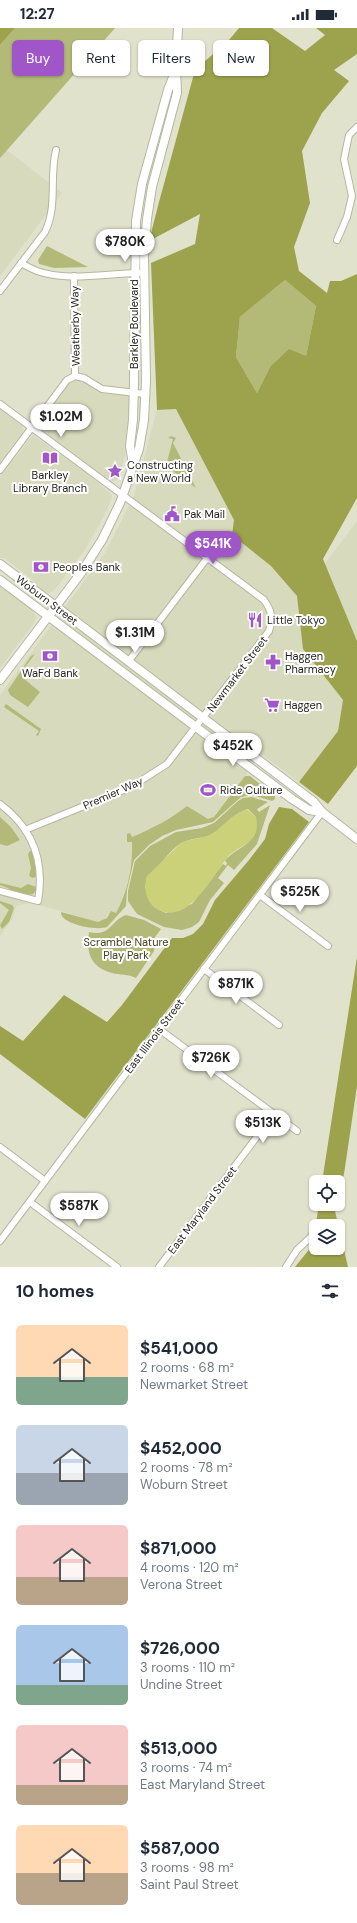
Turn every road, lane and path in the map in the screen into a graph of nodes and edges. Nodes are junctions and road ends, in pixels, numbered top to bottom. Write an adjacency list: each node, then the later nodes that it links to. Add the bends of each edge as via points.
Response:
1 (178, 28): 2 (main road, Barkley Boulevard)
2 (177, 40)
3 (173, 76): 9 (main road, Barkley Boulevard, via 142,184 136,221)
4 (176, 76): 10 (main road, Barkley Boulevard, via 177,94 152,187 147,219)
5 (357, 127): 7 (street, via 349,135 344,159 352,196 347,217)
6 (56, 150): 8 (street, via 50,222)
7 (337, 240)
8 (21, 263): 11 (street, via 38,271); 12 (street)
9 (135, 273): 10 (street); 11 (street); 14 (main road, Barkley Boulevard)
10 (145, 273): 15 (main road, Barkley Boulevard)
11 (74, 276): 13 (street, Weatherby Way)
12 (0, 291)
13 (75, 376): 14 (street, via 84,378 102,389); 17 (street, via 67,380)
14 (134, 393): 15 (street); 18 (main road, Barkley Boulevard, via 130,446)
15 (146, 394): 18 (main road, Barkley Boulevard, via 139,449)
16 (0, 404): 17 (street, Newmarket Street)
17 (31, 428): 19 (street); 20 (street, Newmarket Street)
18 (133, 464): 20 (main road, Barkley Boulevard)
19 (0, 470)
20 (123, 496): 22 (street, Newmarket Street); 25 (main road, Barkley Boulevard, via 99,545)
21 (224, 536): 22 (street)
22 (207, 558): 27 (street); 29 (street, Newmarket Street, via 264,600 272,615 269,631)
23 (0, 564): 25 (main road, Woburn Street)
24 (0, 580): 26 (main road, Woburn Street)
25 (55, 606): 26 (main road, Barkley Boulevard); 27 (main road, Woburn Street)
26 (48, 616): 28 (main road, Barkley Boulevard); 30 (main road, Woburn Street)
27 (128, 662): 29 (main road, Woburn Street)
28 (0, 680)
29 (203, 718): 30 (street, Premier Way); 32 (main road, Woburn Street, via 314,802)
30 (196, 727): 32 (main road, Woburn Street, via 292,799 309,810); 33 (street, Premier Way, via 172,759 144,780)
31 (0, 804): 33 (street)
32 (322, 812): 34 (main road, Woburn Street); 36 (street, East Illinois Street)
33 (25, 830): 35 (street, via 40,866 38,901)
34 (357, 839)
35 (0, 891)
36 (260, 895): 37 (street); 38 (street, East Illinois Street)
37 (328, 946)
38 (204, 970): 39 (street); 40 (street, East Illinois Street)
39 (279, 1025)
40 (159, 1029): 41 (street); 44 (street, East Illinois Street)
41 (274, 1114): 42 (street); 49 (street, East Maryland Street)
42 (296, 1131)
43 (0, 1148): 44 (street)
44 (45, 1181): 45 (street, East Illinois Street)
45 (30, 1202): 47 (street, East Illinois Street); 48 (street)
46 (309, 1239): 50 (street, via 297,1250)
47 (0, 1241)
48 (117, 1267)
49 (159, 1267)
50 (286, 1267)

